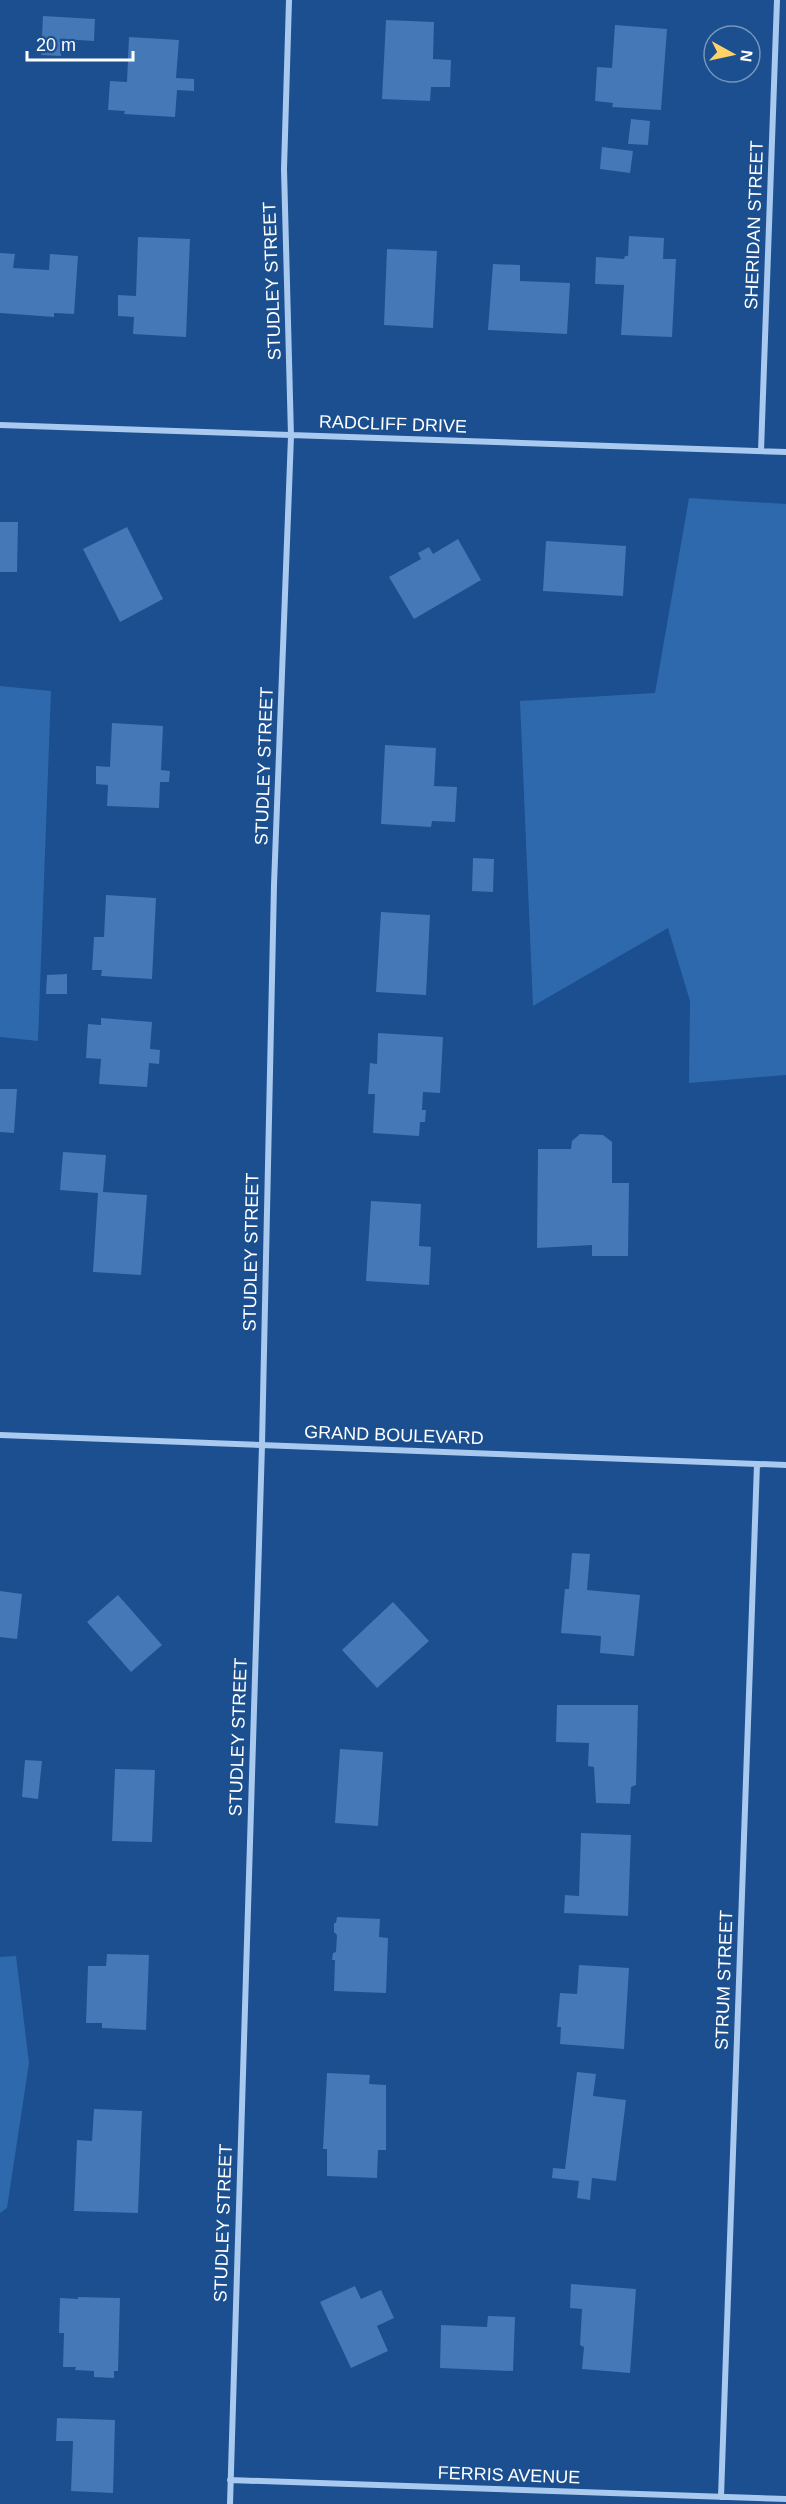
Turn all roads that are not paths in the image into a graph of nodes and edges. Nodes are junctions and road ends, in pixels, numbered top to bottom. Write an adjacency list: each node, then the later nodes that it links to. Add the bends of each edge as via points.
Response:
1 (289, 0): 4 (street, STUDLEY STREET, via 284,169)
2 (777, 0): 5 (street, SHERIDAN STREET)
3 (0, 425): 4 (street, RADCLIFF DRIVE)
4 (291, 435): 5 (street, RADCLIFF DRIVE); 8 (street, STUDLEY STREET, via 274,885)
5 (761, 451): 6 (street, RADCLIFF DRIVE)
6 (786, 452)
7 (0, 1435): 8 (street, GRAND BOULEVARD)
8 (262, 1445): 9 (street, GRAND BOULEVARD); 11 (street, STUDLEY STREET)
9 (757, 1464): 10 (street, GRAND BOULEVARD); 12 (street, STRUM STREET)
10 (786, 1465)
11 (230, 2480): 12 (street, FERRIS AVENUE); 14 (street, STUDLEY STREET)
12 (721, 2497): 13 (street, FERRIS AVENUE)
13 (786, 2499)
14 (230, 2504)

